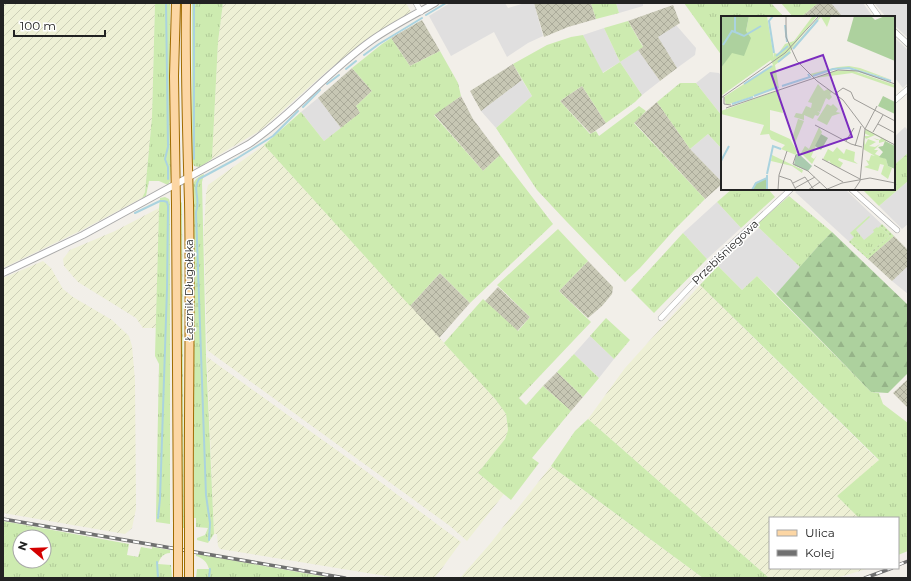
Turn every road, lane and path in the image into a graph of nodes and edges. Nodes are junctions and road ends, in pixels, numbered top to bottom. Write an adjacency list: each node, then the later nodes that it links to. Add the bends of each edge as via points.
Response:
1 (176, 3): 13 (main road, Łącznik Długołęka)
2 (186, 3): 12 (main road, Łącznik Długołęka)
3 (416, 3): 6 (street)
4 (435, 3): 6 (street)
5 (869, 3): 7 (street)
6 (421, 12): 12 (street, via 372,40 262,135)
7 (878, 16)
8 (895, 32): 9 (street)
9 (908, 44)
10 (908, 89): 11 (street)
11 (895, 100)
12 (188, 178): 13 (street); 20 (main road, Łącznik Długołęka, bridge)
13 (176, 185): 17 (street, via 83,235); 19 (main road, Łącznik Długołęka, bridge)
14 (790, 190): 18 (street, Przebiśniegowa, via 712,263)
15 (853, 190): 16 (street)
16 (896, 230)
17 (3, 273)
18 (661, 318)
19 (178, 578)
20 (189, 578)

